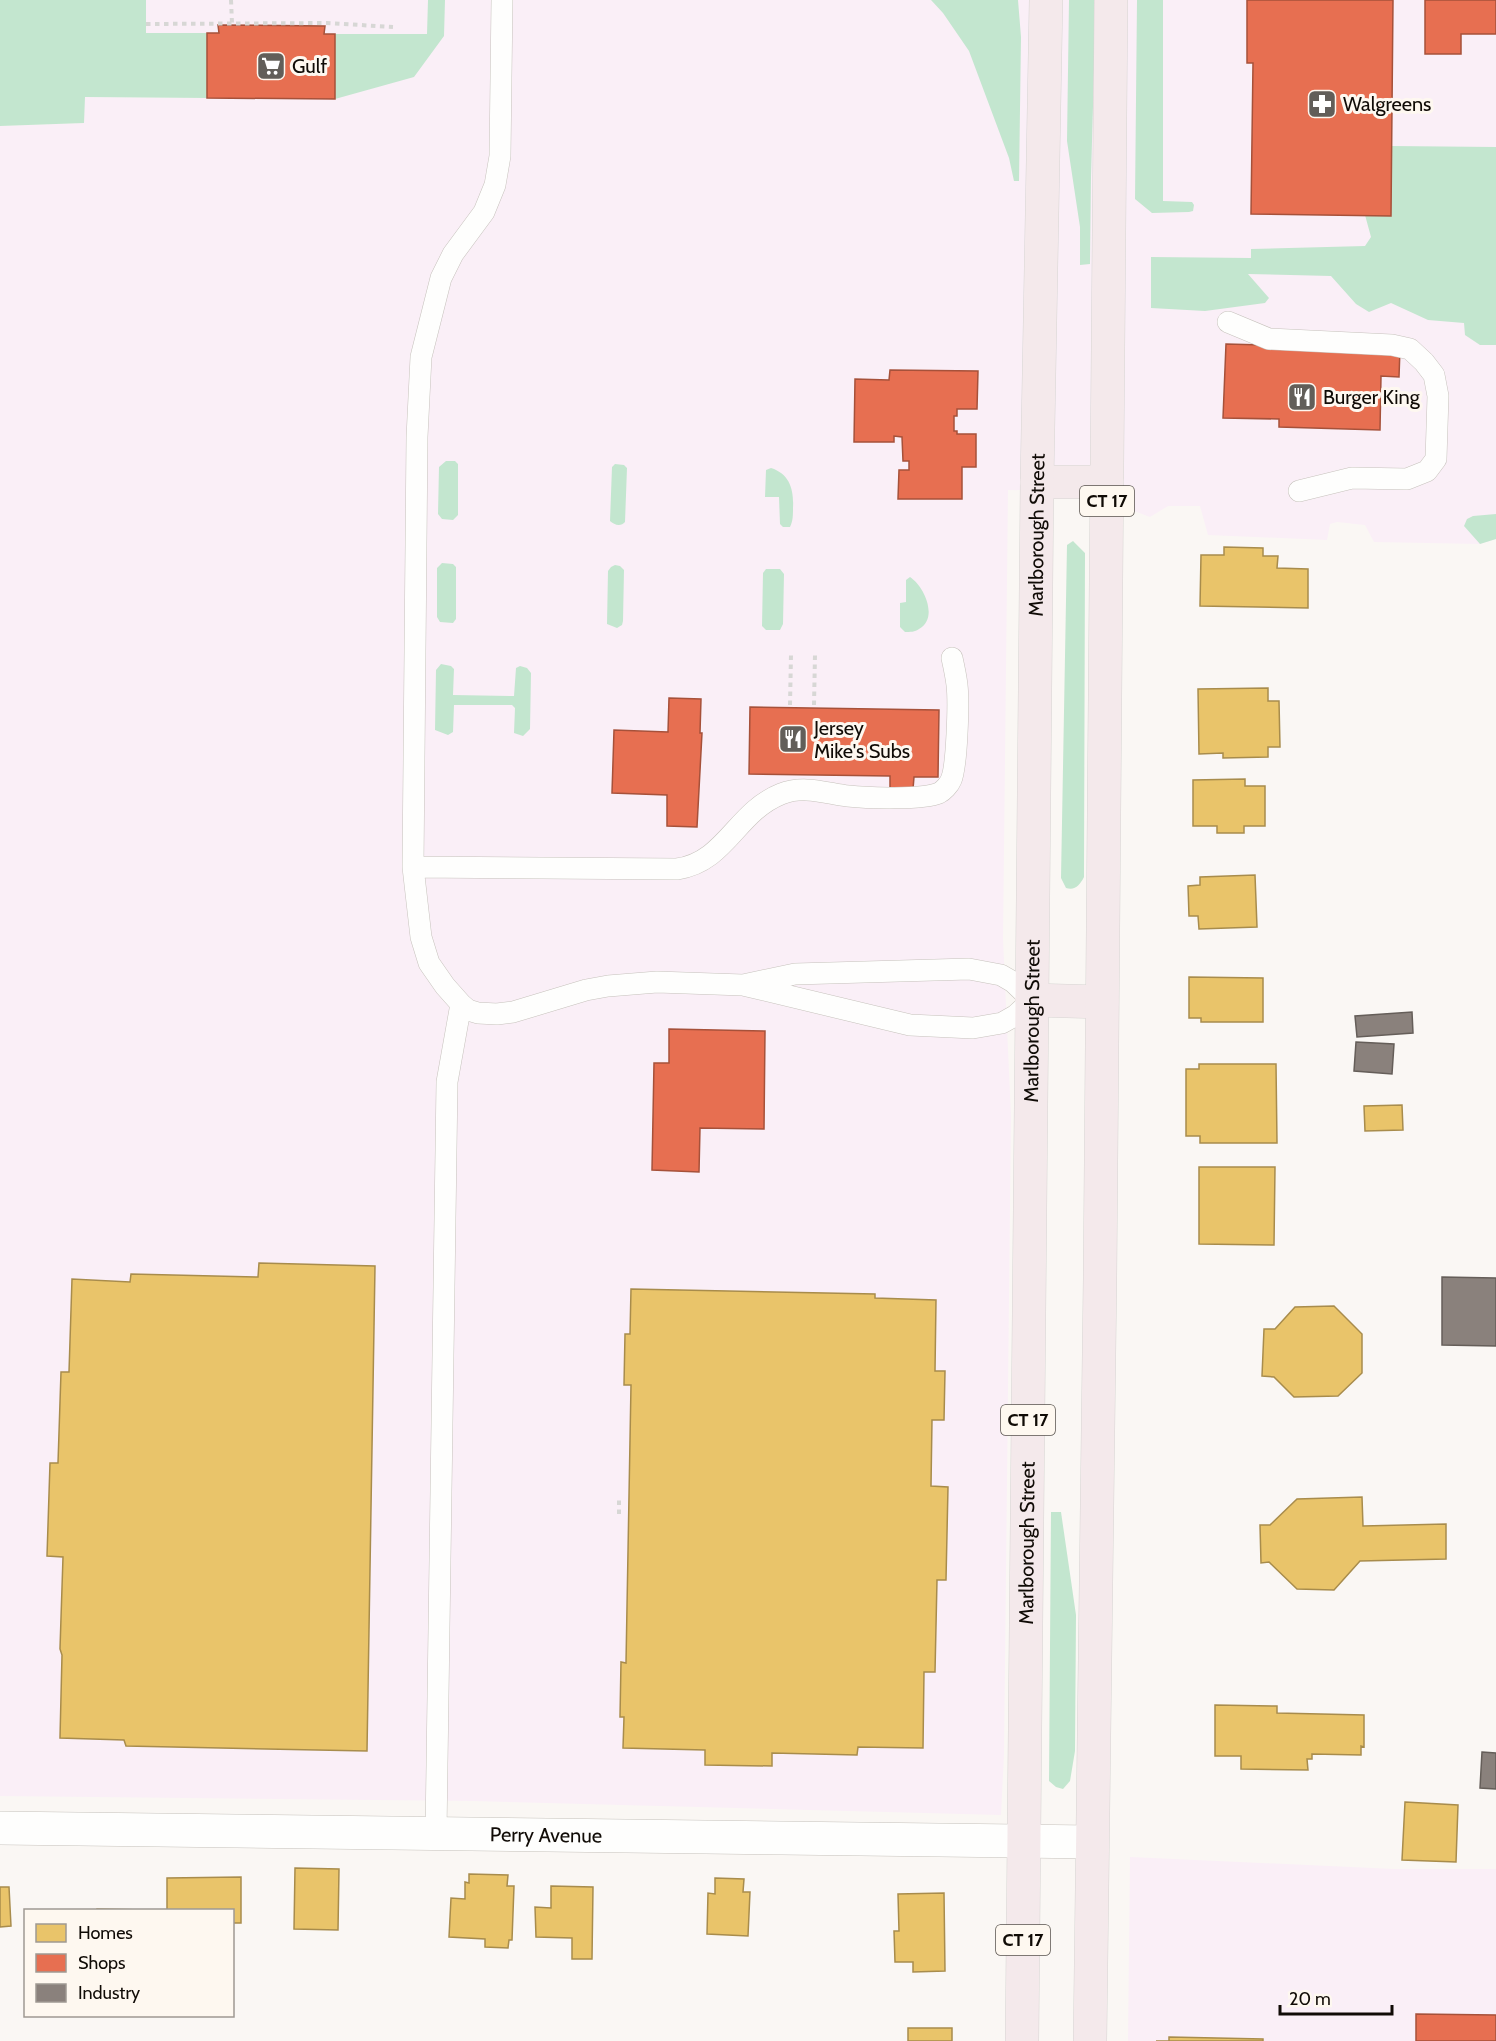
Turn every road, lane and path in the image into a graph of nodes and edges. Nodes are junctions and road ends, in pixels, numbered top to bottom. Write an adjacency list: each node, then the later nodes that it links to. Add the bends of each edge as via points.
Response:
1 (231, 0): 6 (path)
2 (502, 0): 19 (lane, via 500,156 495,185 484,213 453,254 441,278 421,357)
3 (1038, 0): 9 (highway, CT 17)
4 (1046, 0): 9 (highway, Marlborough Street)
5 (1111, 0): 12 (highway, CT 17)
6 (232, 23): 7 (path); 8 (path)
7 (146, 24)
8 (393, 27)
9 (1045, 36): 11 (highway, Marlborough Street / CT 17)
10 (1228, 322): 13 (lane, via 1269,339 1410,349 1434,375 1438,396 1436,459 1426,471 1407,479 1352,478)
11 (1038, 482): 12 (highway); 21 (highway, Marlborough Street / CT 17)
12 (1107, 482): 22 (highway, CT 17)
13 (1299, 491)
14 (791, 655): 17 (path)
15 (815, 655): 18 (path)
16 (952, 658): 19 (lane, via 957,686 955,766 951,781 939,793 925,797 851,797 807,789 782,794 746,817 709,858 683,868)
17 (790, 705)
18 (814, 705)
19 (413, 867): 23 (lane, via 421,937 429,963)
20 (743, 985): 21 (lane, via 795,974 969,969 1001,975); 21 (lane, via 910,1025 943,1028 1002,1023); 23 (lane, via 657,982 608,986 497,1014 478,1013)
21 (1032, 1000): 22 (highway); 28 (highway, Marlborough Street / CT 17)
22 (1102, 1002): 29 (highway, CT 17)
23 (461, 1004): 27 (lane, via 447,1082)
24 (619, 1498): 25 (path)
25 (619, 1514)
26 (0, 1828): 27 (street, Perry Avenue)
27 (436, 1833): 28 (street, Perry Avenue)
28 (1024, 1840): 29 (street, Perry Avenue); 30 (highway, Marlborough Street / CT 17)
29 (1091, 1842): 31 (highway, CT 17)
30 (1022, 2041)
31 (1090, 2041)

